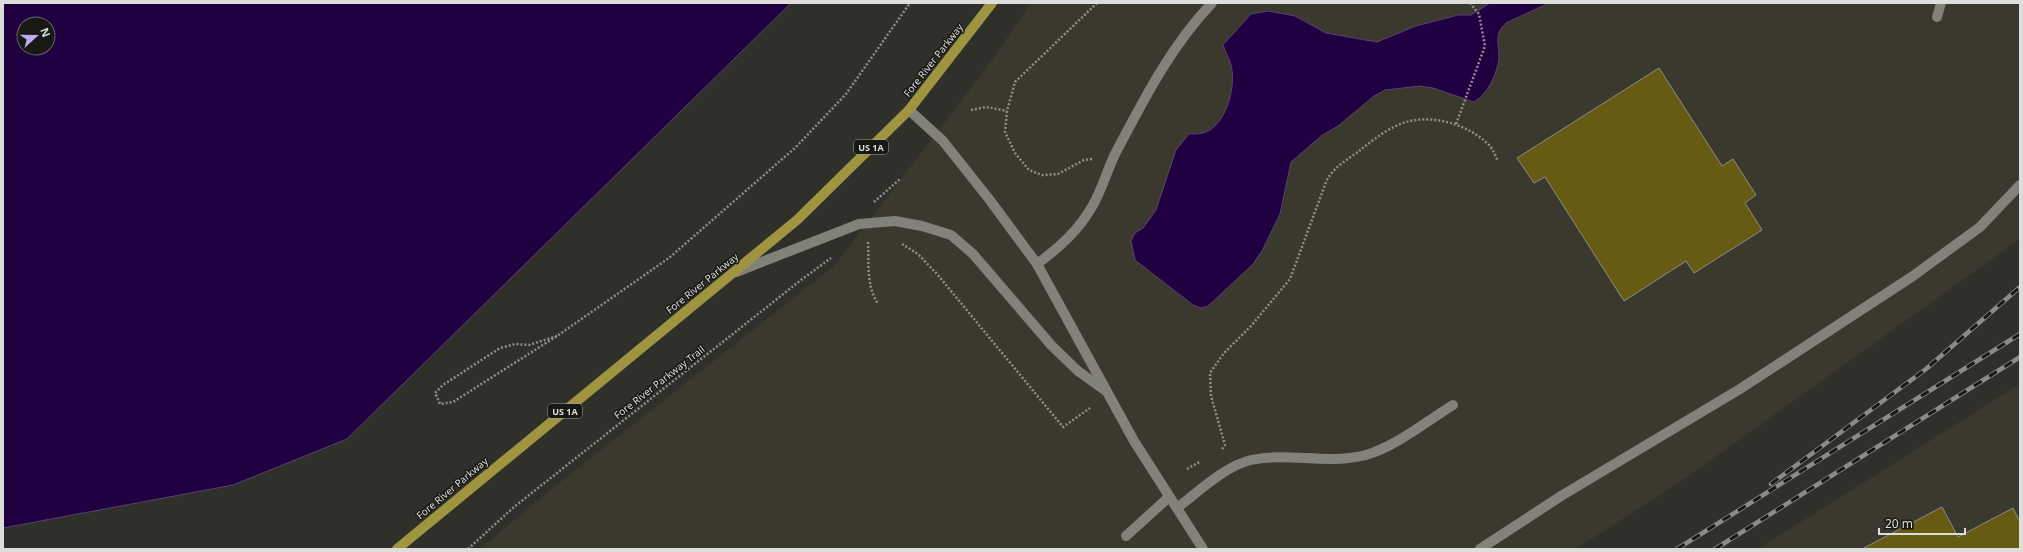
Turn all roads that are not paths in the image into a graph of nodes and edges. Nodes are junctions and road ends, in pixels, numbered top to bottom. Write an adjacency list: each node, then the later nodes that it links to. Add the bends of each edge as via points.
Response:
1 (992, 3): 5 (main road, Fore River Parkway / US 1A)
2 (1212, 3): 7 (lane, via 1194,22 1147,94 1113,159 1094,205 1075,232)
3 (1941, 3): 4 (lane)
4 (1937, 17)
5 (909, 110): 7 (lane, via 943,141); 8 (main road, Fore River Parkway / US 1A, via 797,220)
6 (2018, 189): 16 (lane, via 1980,226 1913,276 1740,389 1561,496)
7 (1037, 264): 9 (lane)
8 (733, 273): 9 (lane, via 859,224 895,221 951,235 974,254 1052,346 1078,371); 14 (main road, Fore River Parkway / US 1A)
9 (1108, 393): 11 (lane)
10 (1452, 405): 12 (lane, via 1386,447 1367,455 1348,459 1266,458 1232,467)
11 (1169, 497): 12 (lane); 13 (lane)
12 (1177, 508): 15 (lane)
13 (1126, 536)
14 (397, 549)
15 (1203, 549)
16 (1480, 549)

